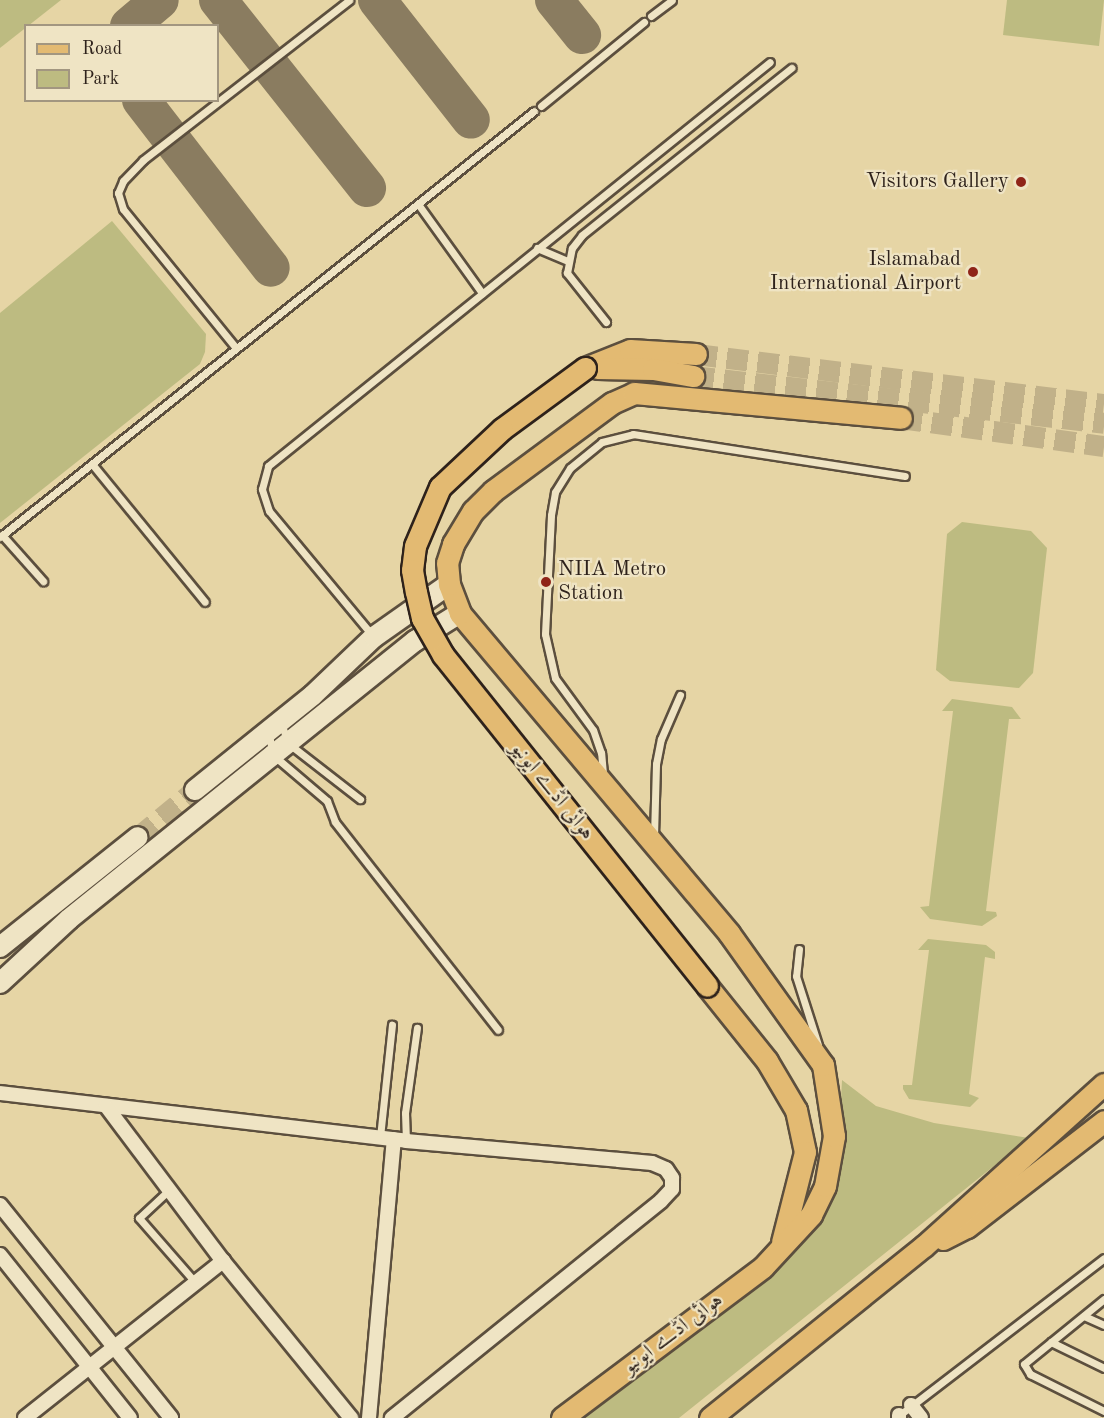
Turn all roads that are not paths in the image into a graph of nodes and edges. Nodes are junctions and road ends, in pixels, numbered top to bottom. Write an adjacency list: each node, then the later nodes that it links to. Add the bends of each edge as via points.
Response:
1 (349, 0): 7 (lane)
2 (672, 0): 3 (lane)
3 (651, 16)
4 (644, 22): 9 (lane)
5 (770, 62): 10 (lane)
6 (791, 68): 11 (lane, via 582,235)
7 (219, 101)
8 (218, 102): 14 (lane, via 143,160 123,181 118,193 123,209)
9 (418, 204): 12 (lane); 14 (lane)
10 (537, 248): 11 (lane); 12 (lane)
11 (567, 261): 13 (lane, via 567,273)
12 (482, 293): 26 (lane, via 297,440 266,472 262,489 268,511)
13 (606, 322)
14 (236, 348): 19 (lane)
15 (696, 354): 16 (main road, ہوائی اڈے ایونیو, via 630,350)
16 (585, 368): 17 (main road, via 636,368); 49 (main road, ہوائی اڈے ایونیو, bridge, via 502,429 440,487 415,546 412,570 416,592 422,618 443,655 767,1061 796,1110 805,1152)
17 (693, 376)
18 (901, 418): 23 (main road, via 662,393 622,396 493,491 473,511 453,544 447,563)
19 (92, 464): 21 (lane); 24 (lane)
20 (905, 476): 30 (lane, via 633,434 617,436 587,452 570,468 555,492 546,582 548,660 568,698 593,730 602,753)
21 (1, 536): 22 (lane)
22 (43, 581)
23 (449, 584): 25 (main road); 26 (street)
24 (204, 603)
25 (460, 614): 29 (street, via 415,641); 30 (main road, ہوائی اڈے ایونیو)
26 (374, 637): 28 (street)
27 (680, 694): 34 (lane, via 661,739 656,764)
28 (274, 727): 29 (lane); 29 (lane); 31 (street, via 202,785)
29 (281, 749): 31 (street); 32 (lane); 40 (lane, via 327,801 335,822)
30 (603, 780): 34 (main road, ہوائی اڈے ایونیو)
31 (222, 798): 37 (street, via 69,919)
32 (360, 799)
33 (138, 837): 35 (street)
34 (653, 839): 41 (main road, ہوائی اڈے ایونیو, via 729,933)
35 (0, 947)
36 (799, 949): 41 (lane, via 796,976 811,1014)
37 (0, 983)
38 (392, 1025): 46 (lane)
39 (417, 1028): 46 (lane, via 405,1113)
40 (498, 1030)
41 (823, 1065): 49 (main road, ہوائی اڈے ایونیو, via 834,1136 825,1186 812,1215)
42 (1104, 1084): 50 (main road)
43 (0, 1094): 44 (street)
44 (106, 1106): 46 (street); 47 (street)
45 (1104, 1121): 50 (main road, via 967,1227)
46 (393, 1139): 69 (street); 70 (street, via 652,1163 666,1169 672,1178 672,1189)
47 (169, 1190): 53 (street); 54 (lane, via 139,1218)
48 (0, 1205): 59 (street)
49 (781, 1246): 71 (main road, ہوائی اڈے ایونیو, via 763,1268)
50 (924, 1246): 72 (main road)
51 (0, 1255): 60 (street)
52 (1104, 1258): 62 (lane)
53 (223, 1261): 54 (street); 68 (street)
54 (195, 1282): 59 (street)
55 (1104, 1299): 56 (lane)
56 (1084, 1316): 57 (lane); 58 (lane)
57 (1104, 1325)
58 (1051, 1342): 61 (lane); 63 (lane, via 1024,1364 1024,1369)
59 (114, 1346): 60 (street); 67 (street)
60 (89, 1366): 65 (street); 66 (street)
61 (1104, 1368)
62 (911, 1405): 64 (lane); 73 (street)
63 (1104, 1410)
64 (897, 1417)
65 (25, 1418)
66 (130, 1418)
67 (171, 1418)
68 (351, 1418)
69 (369, 1418)
70 (392, 1418)
71 (562, 1418)
72 (710, 1418)
73 (921, 1418)

